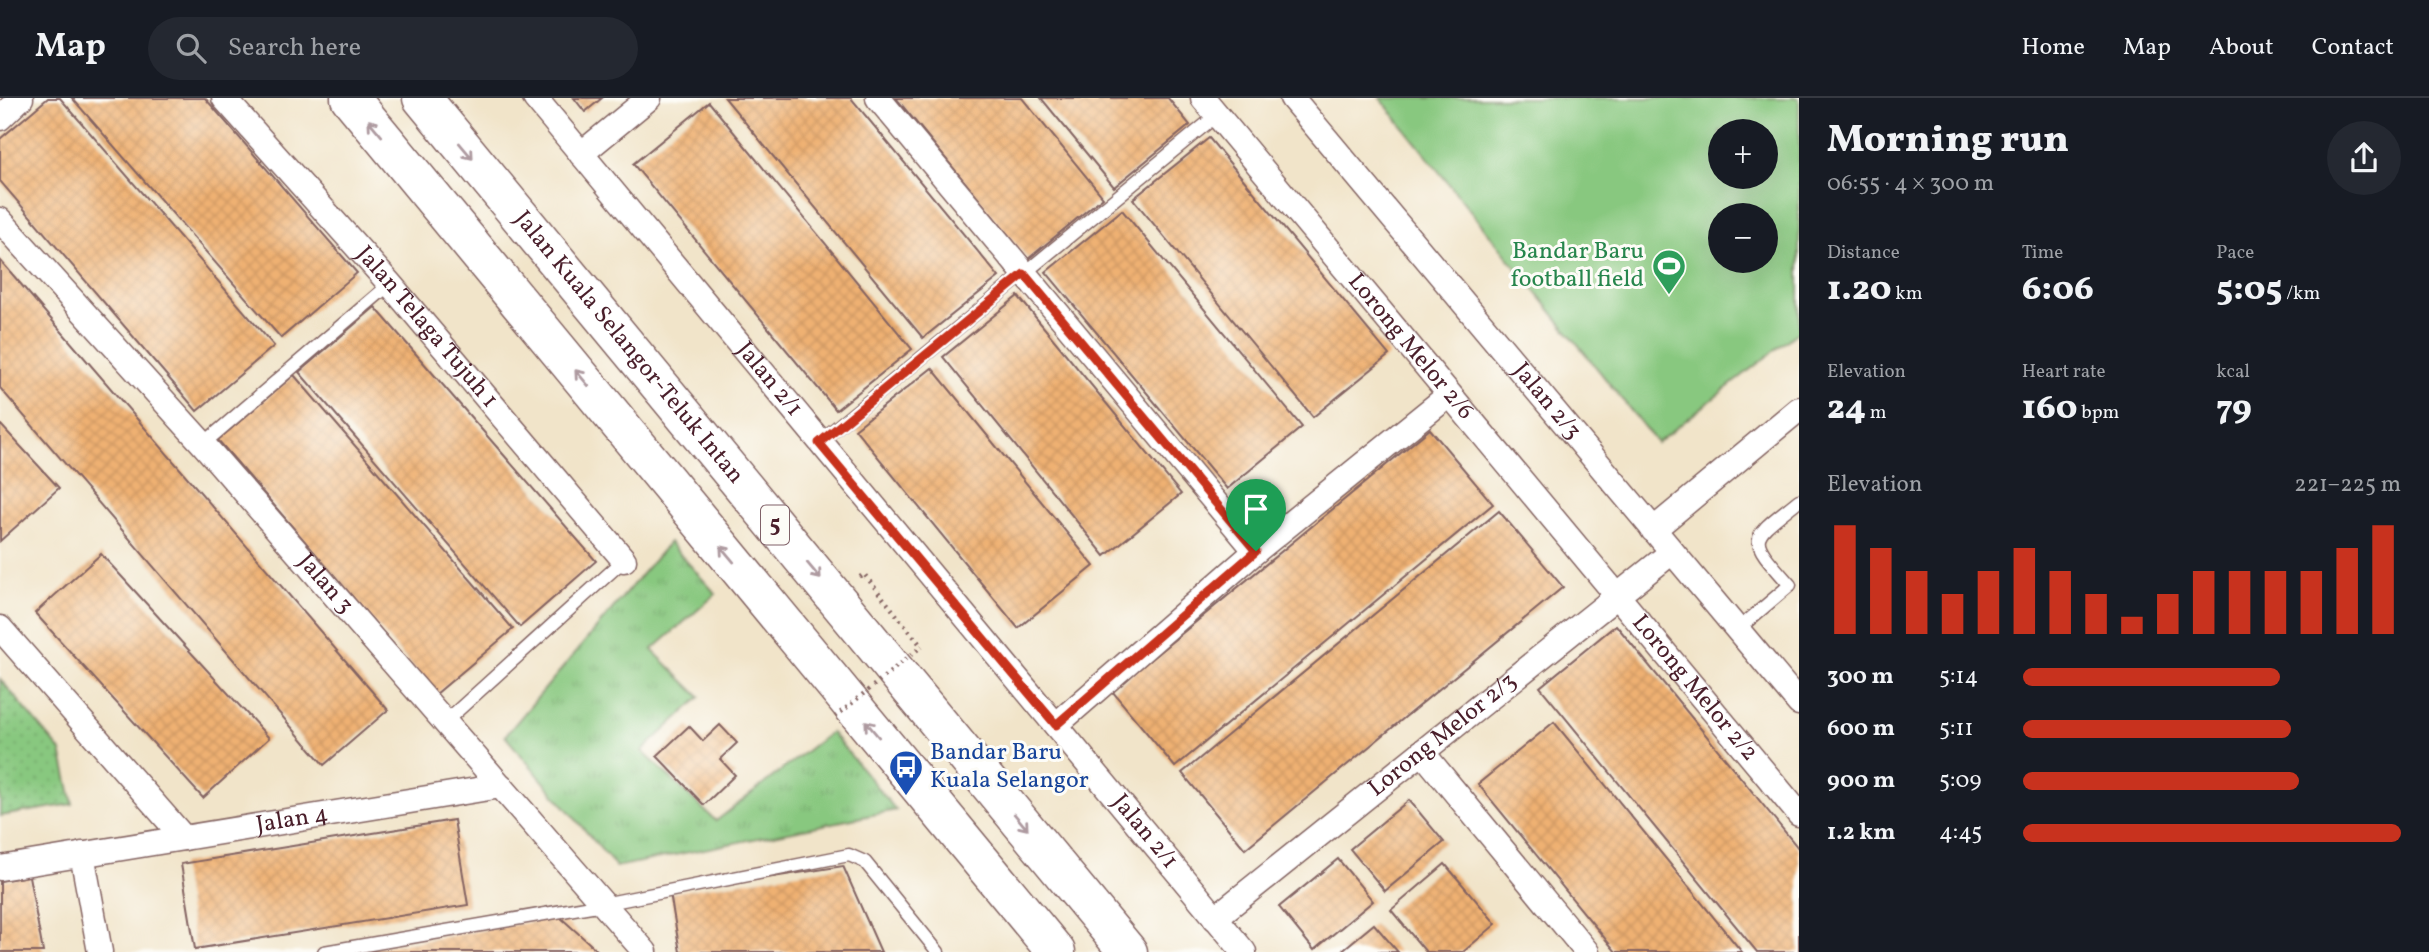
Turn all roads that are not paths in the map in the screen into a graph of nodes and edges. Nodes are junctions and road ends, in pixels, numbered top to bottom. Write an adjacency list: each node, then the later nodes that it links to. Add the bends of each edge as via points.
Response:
1 (22, 98): 10 (street)
2 (224, 98): 14 (street, Jalan Telaga Tujuh 1)
3 (350, 98): 40 (highway, 5, one-way to 3)
4 (422, 98): 45 (highway, Jalan Kuala Selangor-Teluk Intan / 5, one-way to 45)
5 (535, 98): 11 (street, Jalan 2/1)
6 (649, 98): 11 (street)
7 (878, 98): 13 (street)
8 (1292, 98): 20 (street, Jalan 2/3)
9 (1210, 106): 13 (lane); 15 (street, Lorong Melor 2/6)
10 (0, 118)
11 (581, 154): 17 (street, Jalan 2/1)
12 (0, 220): 18 (street, Jalan 3)
13 (1024, 274): 17 (lane); 21 (street)
14 (390, 284): 18 (lane); 23 (street, Jalan Telaga Tujuh 1)
15 (1449, 395): 21 (street); 26 (street, Lorong Melor 2/6)
16 (1799, 409): 20 (street)
17 (819, 443): 31 (street, Jalan 2/1)
18 (202, 444): 30 (street, Jalan 3)
19 (1799, 500): 24 (lane, via 1758,536 1761,552)
20 (1653, 530): 22 (street, Jalan 2/3)
21 (1256, 551): 31 (street)
22 (1672, 552): 26 (street, Lorong Melor 2/3); 28 (street, Jalan 2/3)
23 (624, 560): 30 (lane)
24 (1790, 584): 25 (lane); 28 (lane)
25 (1799, 595)
26 (1616, 597): 32 (street, Lorong Melor 2/3); 34 (street, Lorong Melor 2/2)
27 (0, 628): 35 (street)
28 (1737, 630): 29 (street, Jalan 2/3)
29 (1799, 704)
30 (445, 722): 33 (street, Jalan 3)
31 (1056, 725): 39 (street, Jalan 2/1)
32 (1422, 752): 39 (street, Lorong Melor 2/3); 47 (street)
33 (501, 786): 35 (street, Jalan 4); 38 (street, Jalan 3)
34 (1799, 814)
35 (184, 838): 36 (street, Jalan 4)
36 (82, 854): 37 (street, Jalan 4); 41 (street)
37 (0, 868)
38 (603, 904): 42 (lane); 43 (street, Jalan 3); 44 (lane, via 849,855 865,862)
39 (1215, 918): 46 (street, Jalan 2/1)
40 (1051, 951)
41 (100, 952)
42 (324, 952)
43 (645, 952)
44 (938, 952)
45 (1128, 952)
46 (1244, 952)
47 (1587, 952)

